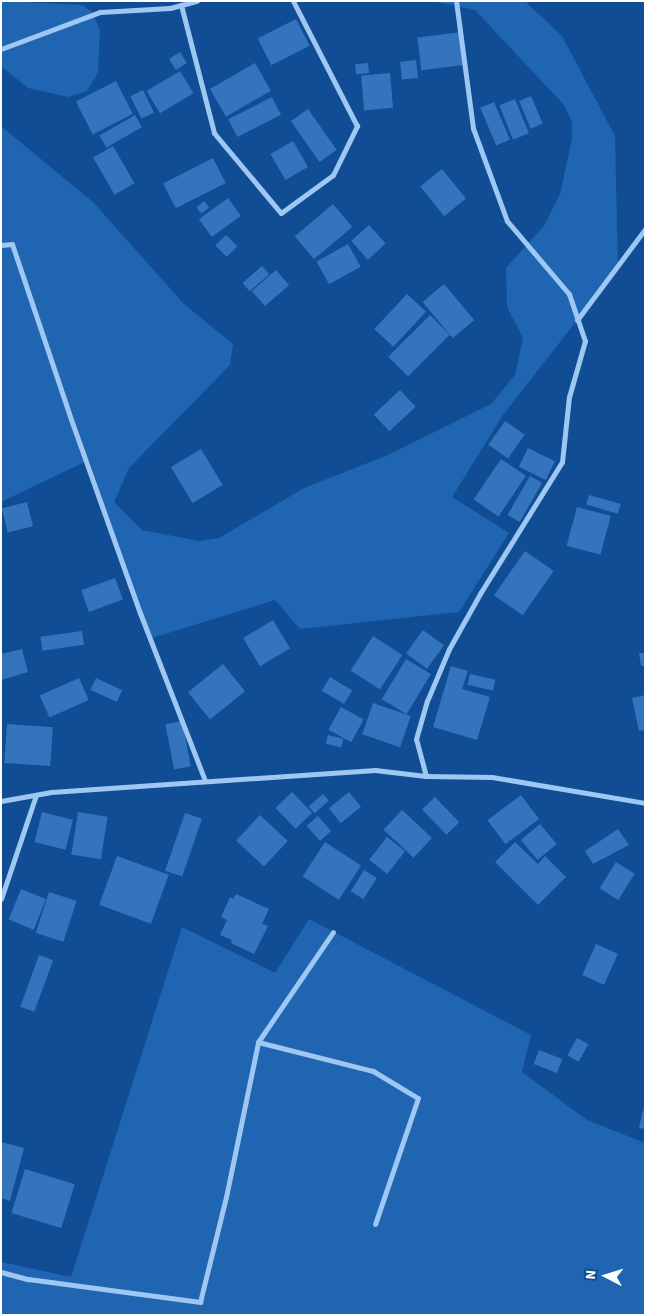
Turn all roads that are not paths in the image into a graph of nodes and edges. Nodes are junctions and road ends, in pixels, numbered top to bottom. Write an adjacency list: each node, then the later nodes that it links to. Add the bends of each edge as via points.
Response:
1 (197, 1): 4 (street)
2 (293, 1): 4 (street, via 357,126 333,175 280,212 214,133)
3 (456, 1): 8 (street, via 473,128 507,221 569,294)
4 (181, 5): 5 (street, via 100,12)
5 (1, 49)
6 (645, 228): 8 (street)
7 (1, 246): 10 (street, via 12,244 130,585)
8 (577, 320): 9 (street, via 585,341 569,397 562,462 449,649 427,701 416,739)
9 (426, 776): 10 (street, via 375,770); 13 (street, via 492,776)
10 (205, 781): 11 (street)
11 (36, 794): 12 (street); 14 (street)
12 (1, 801)
13 (645, 803)
14 (1, 899)
15 (333, 932): 16 (street)
16 (258, 1042): 17 (street, via 373,1071 418,1098); 18 (street, via 226,1197 200,1302 28,1279)
17 (375, 1224)
18 (1, 1272)

